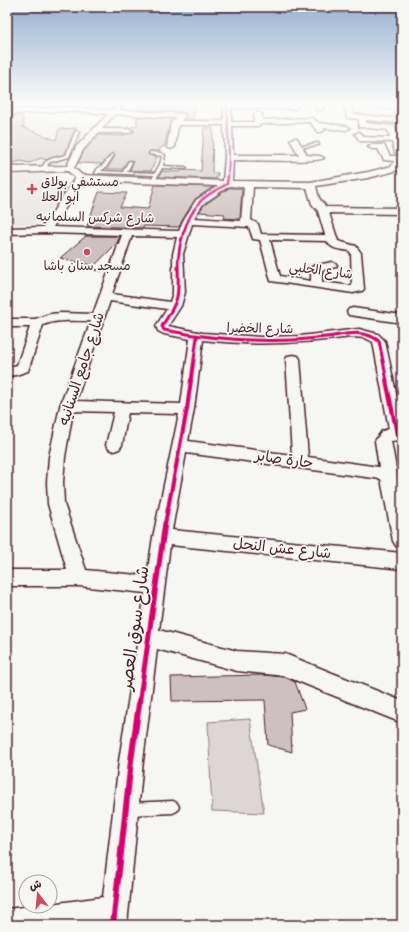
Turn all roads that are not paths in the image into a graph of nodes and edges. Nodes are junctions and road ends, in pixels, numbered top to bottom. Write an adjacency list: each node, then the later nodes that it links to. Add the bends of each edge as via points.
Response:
1 (73, 147): 8 (lane)
2 (80, 147): 8 (street)
3 (228, 147): 9 (street)
4 (298, 147): 11 (street)
5 (373, 151): 10 (street, via 377,156)
6 (150, 153): 14 (lane, via 164,155)
7 (112, 155): 20 (lane)
8 (71, 157): 15 (street); 17 (lane, via 49,161 46,163)
9 (229, 157): 11 (street); 23 (street)
10 (400, 157): 25 (street, via 396,168 392,170 316,182)
11 (304, 158): 12 (street)
12 (320, 158)
13 (130, 162): 19 (lane)
14 (161, 167): 16 (lane); 22 (lane)
15 (70, 168): 17 (street); 21 (street)
16 (185, 168)
17 (47, 169): 18 (street)
18 (7, 170)
19 (124, 173): 20 (lane); 22 (lane)
20 (96, 175): 21 (street); 22 (street)
21 (80, 178): 30 (street)
22 (155, 178): 23 (street)
23 (227, 184): 24 (street); 28 (street, via 199,202)
24 (249, 185): 25 (street); 29 (street, شارع الحلبي, via 246,221)
25 (311, 185): 26 (street, via 316,204)
26 (323, 210): 27 (street); 35 (street)
27 (402, 211)
28 (188, 221): 29 (street); 33 (street)
29 (251, 224): 34 (street, شارع الحلبي, via 257,237)
30 (46, 230): 31 (street, شارع شركس السلمانيه); 32 (street, شارع شركس السلمانيه)
31 (10, 231): 36 (street)
32 (128, 233): 33 (street, شارع شركس السلمانيه); 40 (street, شارع جامع السنانيه)
33 (183, 234): 41 (street, via 178,254 179,292)
34 (264, 238): 35 (street, شارع الحلبي, via 296,233); 38 (street, شارع الحلبي, via 275,278)
35 (331, 238): 39 (street, via 335,245 352,248 356,253)
36 (7, 245)
37 (332, 265): 38 (street, via 317,268)
38 (316, 285): 39 (street, شارع الحلبي)
39 (354, 289): 42 (street)
40 (106, 296): 41 (street); 43 (street, شارع جامع السنانيه)
41 (175, 306): 48 (street, شارع الخضرا, via 162,326 164,330)
42 (353, 312): 44 (street); 47 (street)
43 (98, 318): 45 (street, via 55,318); 51 (street, شارع جامع السنانيه)
44 (402, 319)
45 (37, 323): 46 (street); 50 (street, via 23,368 16,372)
46 (7, 324)
47 (356, 333): 48 (street, شارع الخضرا, via 326,338 275,341); 54 (street, via 372,335 379,341)
48 (197, 337): 53 (street, شارع سوق العصر)
49 (293, 359): 57 (street)
50 (7, 372)
51 (67, 406): 52 (street); 63 (street, شارع جامع السنانيه, via 57,457 56,504)
52 (122, 407): 53 (street); 55 (street)
53 (187, 409): 56 (street, شارع سوق العصر)
54 (399, 434): 58 (street, via 387,436 383,442)
55 (114, 445)
56 (179, 446): 57 (street, حارة صابر); 59 (street, شارع سوق العصر)
57 (300, 462): 58 (street, حارة صابر)
58 (388, 474): 60 (street)
59 (162, 537): 61 (street, شارع عش النحل); 64 (street, شارع سوق العصر)
60 (402, 541)
61 (402, 560)
62 (7, 578): 63 (street)
63 (79, 578): 64 (street)
64 (156, 585): 65 (street, شارع سوق العصر)
65 (148, 637): 66 (street, via 237,661 285,665); 68 (street, شارع سوق العصر)
66 (402, 712)
67 (173, 807): 68 (lane)
68 (126, 809): 69 (street, شارع سوق العصر)
69 (114, 917): 70 (street)
70 (7, 923)

